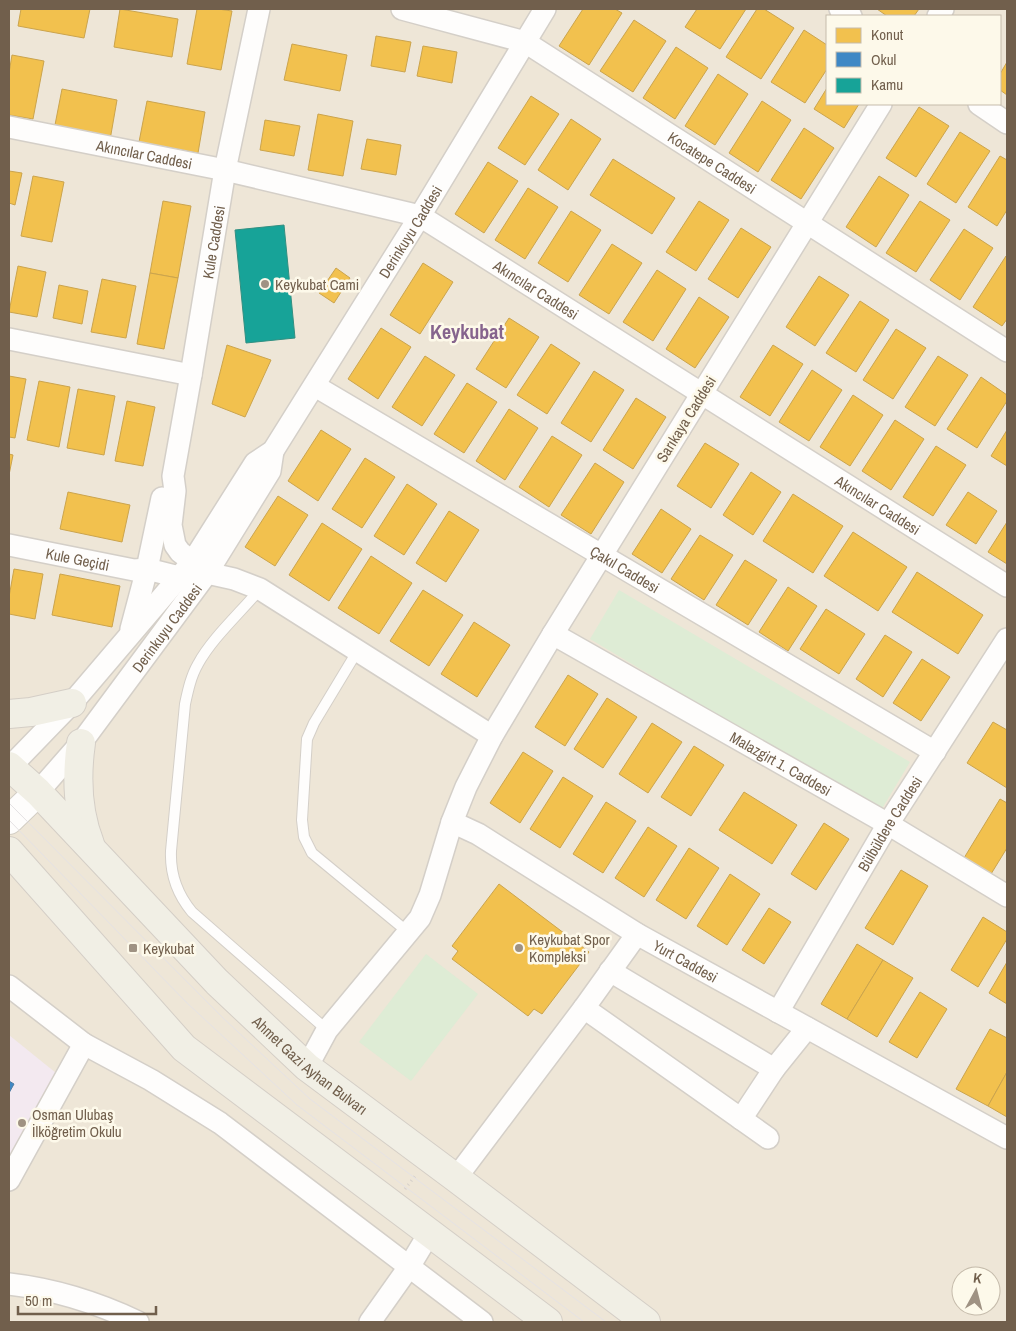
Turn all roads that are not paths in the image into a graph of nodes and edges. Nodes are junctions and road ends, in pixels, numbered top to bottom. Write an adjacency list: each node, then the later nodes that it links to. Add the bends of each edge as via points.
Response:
1 (259, 9): 9 (street, Kule Caddesi)
2 (402, 9): 4 (street, Kocatepe Caddesi)
3 (545, 9): 4 (street, Derinkuyu Caddesi)
4 (525, 42): 10 (street, Derinkuyu Caddesi); 11 (street, Kocatepe Caddesi)
5 (880, 105): 11 (street, Sarıkaya Caddesi)
6 (980, 105): 7 (street)
7 (1007, 124)
8 (9, 127): 9 (street, Akıncılar Caddesi)
9 (225, 170): 10 (street, Akıncılar Caddesi); 14 (street, Kule Caddesi)
10 (420, 216): 15 (street, Derinkuyu Caddesi); 16 (street, Akıncılar Caddesi)
11 (807, 223): 13 (street, Kocatepe Caddesi); 16 (street, Sarıkaya Caddesi)
12 (9, 340): 14 (street)
13 (1007, 351)
14 (192, 375): 17 (street, Kule Caddesi)
15 (315, 386): 19 (street, Çakıl Caddesi); 21 (street, Derinkuyu Caddesi, via 273,451 270,471)
16 (702, 393): 19 (street, Sarıkaya Caddesi); 22 (street, Akıncılar Caddesi)
17 (173, 476): 20 (street, Kule Caddesi, via 164,489); 21 (street, Kule Caddesi, via 172,536)
18 (9, 545): 20 (street, Kule Geçidi, via 134,570)
19 (602, 555): 24 (street, Sarıkaya Caddesi); 33 (street, Çakıl Caddesi)
20 (147, 569): 21 (street, Kule Geçidi); 25 (street, Kule Caddesi)
21 (193, 570): 23 (street, Kule Geçidi, via 234,579); 25 (street, Derinkuyu Caddesi); 32 (street, Derinkuyu Caddesi)
22 (1007, 586)
23 (260, 590): 27 (street, Kule Geçidi); 49 (lane, via 206,652 192,677 185,704 172,870 178,891 192,912)
24 (553, 634): 31 (street, Sarıkaya Caddesi); 38 (street, Malazgirt 1. Caddesi)
25 (130, 635): 29 (street, Derinkuyu Caddesi)
26 (1007, 639): 28 (street, Bülbüldere Caddesi)
27 (358, 650): 31 (street, Kule Geçidi); 42 (lane, via 307,739 302,828 312,853)
28 (1001, 663): 33 (street, Bülbüldere Caddesi)
29 (72, 703): 30 (main road); 34 (street, Derinkuyu Caddesi)
30 (9, 714)
31 (492, 736): 37 (street)
32 (81, 744): 35 (street, Derinkuyu Caddesi); 39 (main road, via 79,803)
33 (934, 752): 38 (street, Bülbüldere Caddesi)
34 (9, 767): 35 (main road, Ahmet Gazi Ayhan Bulvarı)
35 (38, 792): 36 (street); 39 (main road, Ahmet Gazi Ayhan Bulvarı)
36 (9, 820)
37 (452, 822): 42 (street, via 426,907); 43 (street, Yurt Caddesi, via 478,834)
38 (888, 824): 41 (street, Malazgirt 1. Caddesi); 47 (street, Bülbüldere Caddesi)
39 (92, 850): 51 (main road, Ahmet Gazi Ayhan Bulvarı, via 217,982)
40 (9, 851): 58 (main road, via 184,1048)
41 (1007, 896)
42 (409, 933): 49 (street)
43 (637, 934): 44 (street); 47 (street, Yurt Caddesi)
44 (610, 972): 46 (street); 52 (street)
45 (9, 986): 50 (street)
46 (584, 1008): 53 (street); 56 (street)
47 (778, 1012): 48 (street, Yurt Caddesi)
48 (807, 1028): 52 (street); 55 (street, Yurt Caddesi)
49 (327, 1030): 51 (street)
50 (84, 1044): 57 (street); 59 (street, via 159,1084 220,1123)
51 (307, 1067): 56 (main road, Ahmet Gazi Ayhan Bulvarı)
52 (774, 1069): 53 (street)
53 (741, 1119): 54 (street)
54 (768, 1138)
55 (1007, 1138)
56 (456, 1178): 65 (main road, Ahmet Gazi Ayhan Bulvarı)
57 (9, 1180)
58 (430, 1232): 59 (street); 64 (main road)
59 (409, 1267): 62 (street); 63 (street)
60 (9, 1284): 61 (street, via 80,1300)
61 (138, 1322)
62 (370, 1322)
63 (482, 1322)
64 (548, 1322)
65 (646, 1322)

